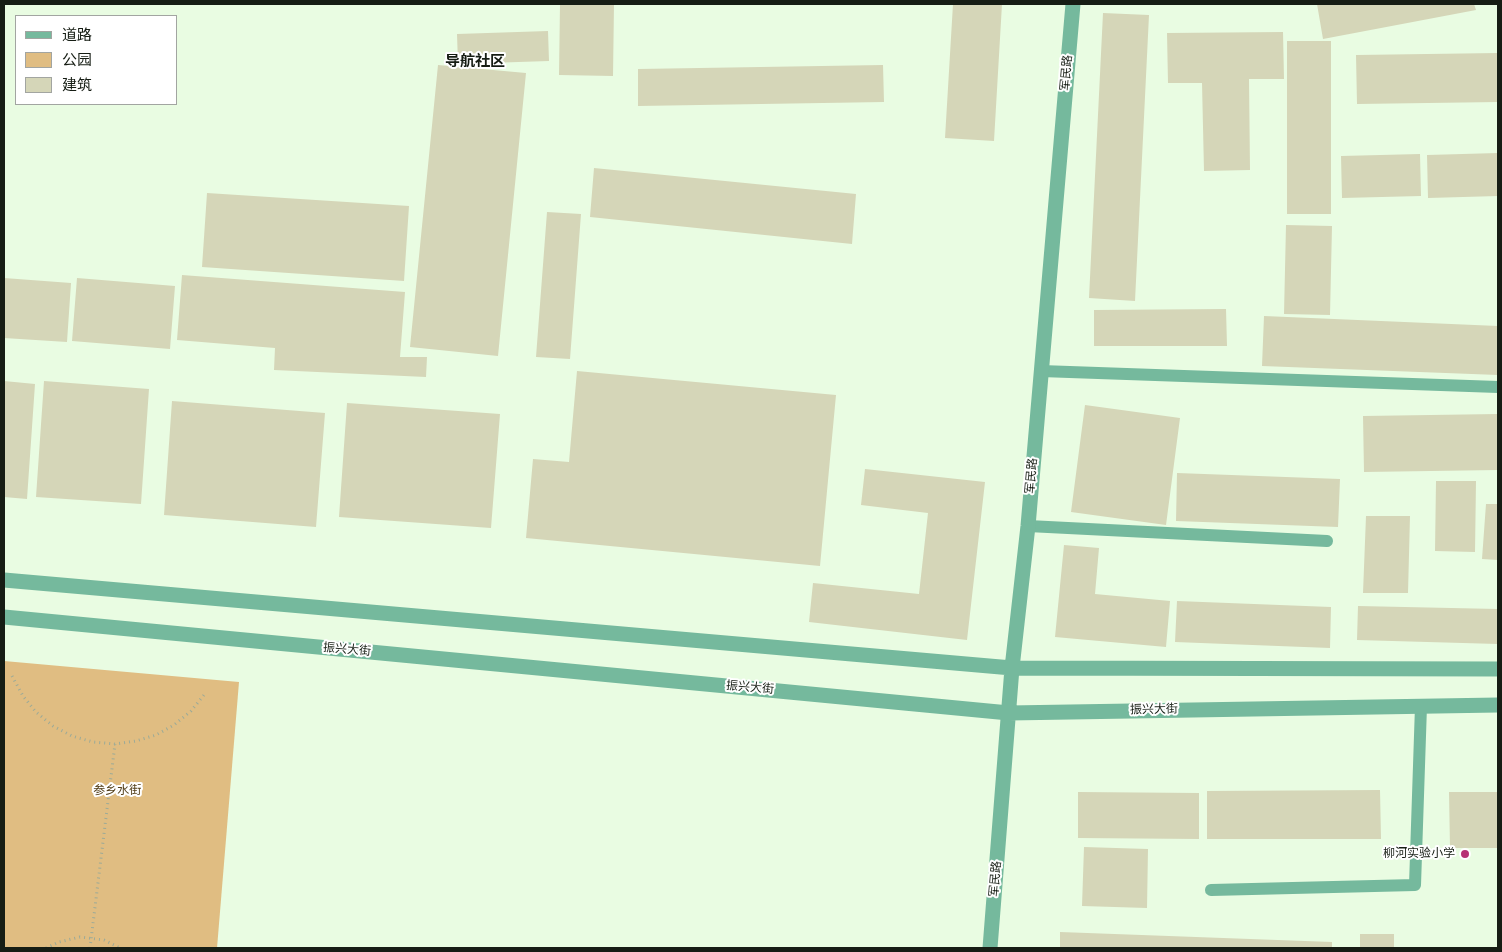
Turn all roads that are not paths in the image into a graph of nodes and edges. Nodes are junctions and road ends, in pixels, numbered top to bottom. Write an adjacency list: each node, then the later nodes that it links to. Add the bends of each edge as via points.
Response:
1 (1073, 4): 2 (street, 军民路)
2 (1041, 371): 3 (lane); 4 (street, 军民路)
3 (1498, 387)
4 (1028, 526): 5 (lane); 8 (street, 军民路)
5 (1327, 541)
6 (4, 580): 8 (street)
7 (4, 617): 12 (street, 振兴大街)
8 (1012, 668): 9 (street); 12 (street, 军民路)
9 (1498, 669)
10 (1498, 704): 11 (street, 振兴大街)
11 (1421, 706): 12 (street, 振兴大街); 13 (lane, via 1415,885)
12 (1009, 713): 14 (street, 军民路)
13 (1211, 890)
14 (990, 948)

